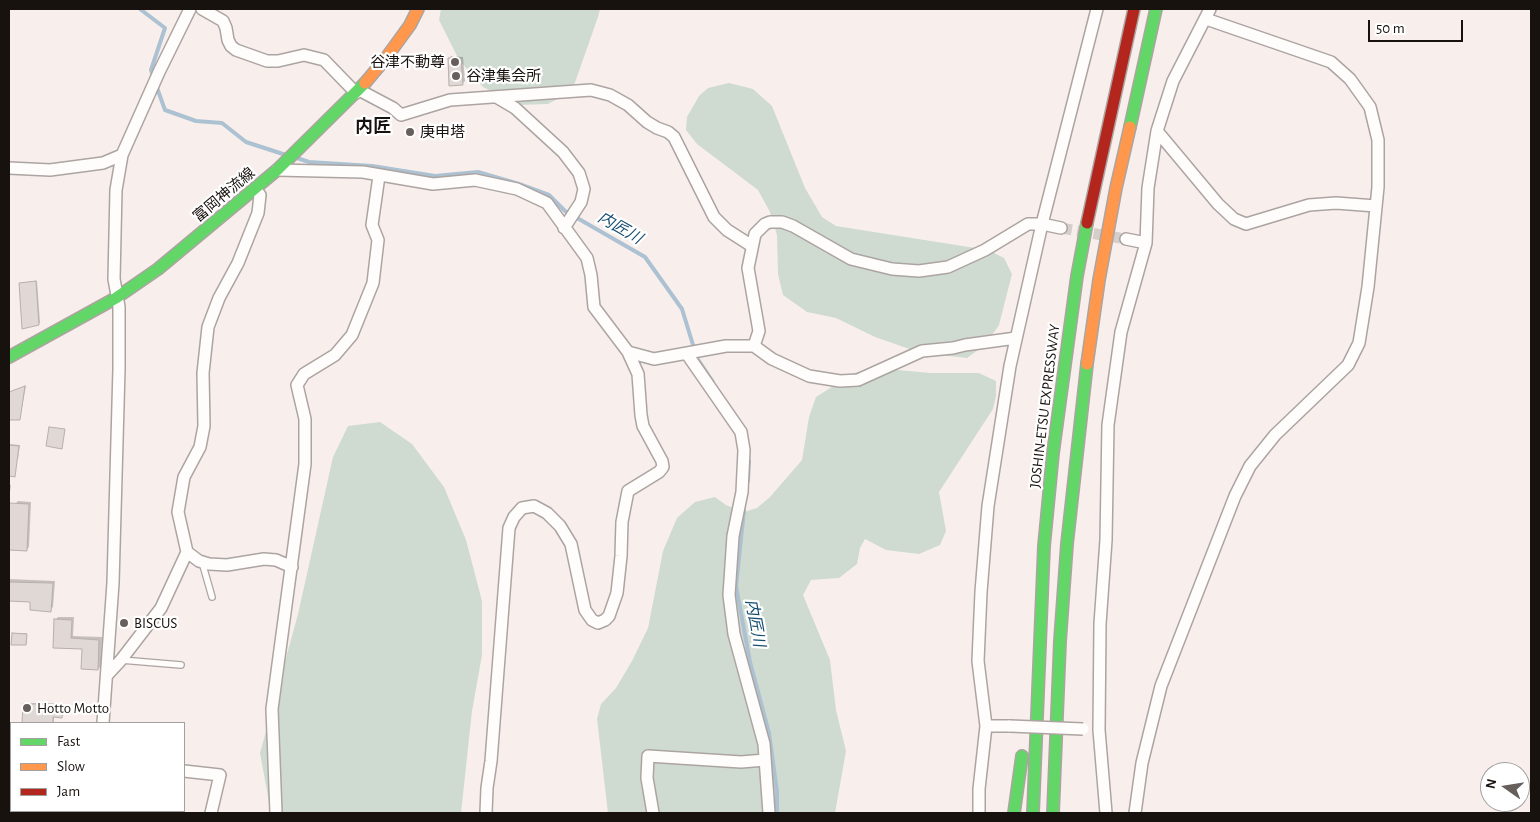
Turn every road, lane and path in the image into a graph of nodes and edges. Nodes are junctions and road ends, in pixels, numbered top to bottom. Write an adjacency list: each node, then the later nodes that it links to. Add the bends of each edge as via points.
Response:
1 (190, 9): 11 (street)
2 (202, 9): 8 (street, via 222,21 228,40 236,50 267,62 304,54 324,60)
3 (418, 9): 8 (main road, 富岡神流線, via 386,58)
4 (1097, 9): 17 (street)
5 (1134, 9): 29 (main road, JOSHIN-ETSU EXPRESSWAY, via 1078,276)
6 (1156, 9): 52 (main road, via 1116,188 1086,368 1066,554)
7 (1208, 14): 10 (street, via 1173,81); 16 (street, via 1331,62 1350,79 1370,107 1378,140)
8 (357, 91): 9 (street, via 401,115 450,100); 13 (main road, 富岡神流線)
9 (498, 98): 18 (street, via 515,108 564,152 578,173 584,189 581,202); 22 (street, via 591,90 610,95 646,122 674,137 714,217)
10 (1157, 131): 16 (street, via 1218,204 1234,219 1246,224 1309,205 1336,202); 21 (street, via 1148,188)
11 (122, 155): 12 (street, via 103,164 50,170); 23 (street, via 116,190)
12 (9, 168)
13 (277, 170): 14 (street, via 363,172); 15 (main road, 富岡神流線)
14 (379, 176): 18 (street, via 433,184 474,180 517,189 547,203); 32 (street, via 372,225 378,240 374,283 352,335 335,355 304,374 297,385 305,419 305,464)
15 (256, 188): 23 (main road, 富岡神流線, via 173,257); 30 (street, via 260,196 258,213 208,327 203,373 204,426 200,447 184,477 178,512)
16 (1376, 206): 54 (street, via 1359,343 1348,365 1276,435 1250,466 1235,496 1161,686 1142,763)
17 (1042, 224): 19 (street); 22 (street, via 1028,224 985,250 948,267 919,271 892,269 851,259 782,222 765,224 755,234); 24 (street)
18 (564, 228): 26 (street, via 587,258 594,307)
19 (1061, 228)
20 (1126, 239): 21 (street)
21 (1146, 243): 39 (street, via 1122,332 1108,425 1106,540 1100,624)
22 (752, 246): 25 (street, via 748,268 759,331)
23 (116, 298): 28 (main road, 富岡神流線); 36 (street, via 119,369)
24 (1016, 338): 25 (street, via 922,351 858,380 840,381 808,376 772,359); 38 (street, via 988,506 981,592 978,661)
25 (754, 346): 27 (street, via 726,346)
26 (628, 352): 27 (street, via 654,359); 46 (street, via 638,374 643,426 663,467 628,491 622,522 618,593 609,616 598,623 585,610 571,544 560,526 534,506 522,508 514,517 509,528)
27 (687, 354): 40 (street, via 741,432 744,450 742,492 733,536 729,594 734,634 764,744)
28 (9, 358)
29 (1053, 453): 50 (main road, via 1042,523); 51 (main road, JOSHIN-ETSU EXPRESSWAY, via 1039,630)
30 (187, 552): 31 (street); 34 (street, via 161,608)
31 (202, 562): 32 (street, via 227,565 264,559); 33 (lane)
32 (292, 567): 45 (street, via 272,708)
33 (212, 597)
34 (121, 660): 35 (lane); 36 (street)
35 (181, 664)
36 (108, 674): 37 (street)
37 (104, 722)
38 (986, 726): 39 (street, bridge); 49 (street)
39 (1100, 730): 53 (street)
40 (765, 760): 47 (street, via 741,762 648,756 647,778); 48 (street)
41 (185, 771): 44 (street, via 220,775)
42 (9, 772): 43 (main road)
43 (10, 792)
44 (211, 813)
45 (276, 813)
46 (486, 813)
47 (654, 813)
48 (769, 813)
49 (979, 813)
50 (1014, 813)
51 (1032, 813)
52 (1054, 813)
53 (1106, 813)
54 (1135, 813)

